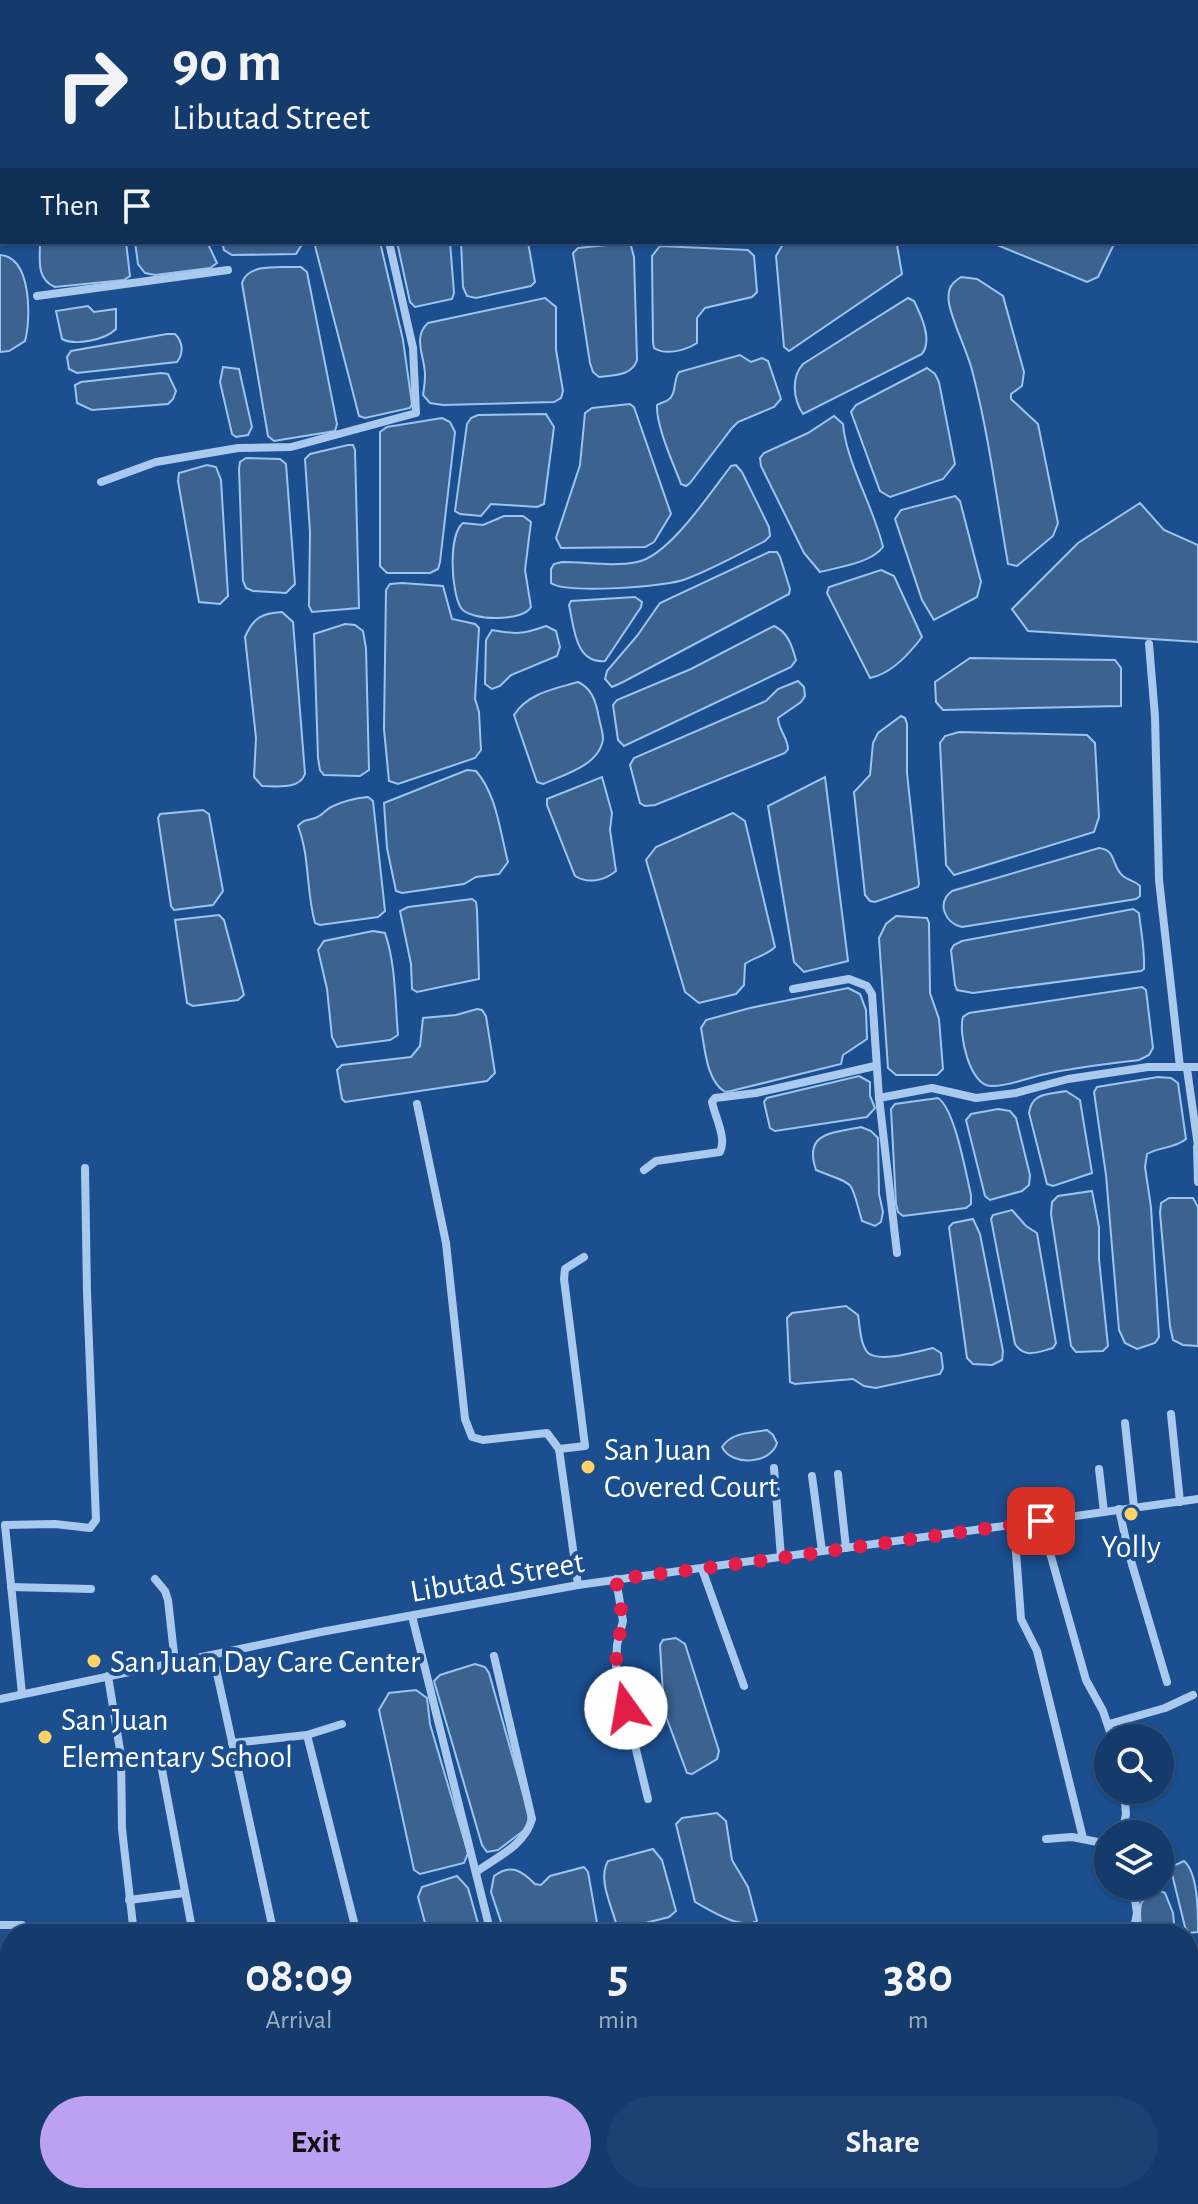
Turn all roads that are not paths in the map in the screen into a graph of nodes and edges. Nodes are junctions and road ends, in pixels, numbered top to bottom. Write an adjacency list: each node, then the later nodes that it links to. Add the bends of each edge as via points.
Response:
1 (389, 244): 4 (street, via 413,348 416,413 291,447 238,448 156,462)
2 (228, 270): 3 (street)
3 (37, 296)
4 (101, 482)
5 (1149, 644): 9 (street, via 1159,880)
6 (793, 989): 7 (street, via 849,979 867,986 872,994)
7 (875, 1066): 10 (street); 14 (street, via 715,1098 720,1152 656,1161)
8 (1198, 1067): 9 (street)
9 (1183, 1068): 10 (street, via 1148,1067 976,1098 932,1088); 12 (street)
10 (879, 1098): 16 (street)
11 (417, 1104): 20 (street, via 446,1243 465,1419 472,1437 547,1433)
12 (1197, 1147): 15 (street)
13 (85, 1168): 39 (street, via 96,1520 90,1528 5,1525)
14 (644, 1170)
15 (1198, 1182)
16 (897, 1253)
17 (584, 1257): 20 (street, via 565,1269 564,1279 585,1446)
18 (1171, 1414): 26 (street)
19 (1125, 1423): 27 (street)
20 (559, 1449): 38 (street)
21 (774, 1468): 34 (street)
22 (1099, 1469): 29 (street)
23 (838, 1474): 32 (street)
24 (812, 1476): 33 (street)
25 (1198, 1501): 26 (street, Libutad Street)
26 (1180, 1502): 27 (street, Libutad Street)
27 (1134, 1507): 28 (street, Libutad Street)
28 (1119, 1509): 29 (street, Libutad Street); 46 (street)
29 (1104, 1512): 30 (street, Libutad Street)
30 (1041, 1521): 31 (street, Libutad Street); 52 (street, via 1086,1680)
31 (1014, 1525): 32 (street, Libutad Street); 57 (street, via 1021,1619 1037,1651)
32 (846, 1548): 33 (street, Libutad Street)
33 (822, 1551): 34 (street, Libutad Street)
34 (781, 1557): 35 (street, Libutad Street)
35 (702, 1569): 37 (street, Libutad Street); 47 (street)
36 (155, 1579): 44 (street, via 168,1600)
37 (616, 1579): 38 (street, Libutad Street); 56 (street, via 623,1621 616,1667)
38 (578, 1585): 41 (street, Libutad Street)
39 (11, 1587): 40 (street); 48 (street)
40 (91, 1589)
41 (412, 1616): 42 (street, Libutad Street); 60 (street)
42 (213, 1655): 44 (street, Libutad Street); 54 (street)
43 (494, 1656): 60 (street, via 532,1819 521,1841)
44 (175, 1663): 45 (street, Libutad Street)
45 (108, 1676): 48 (street, Libutad Street); 55 (street)
46 (1167, 1682)
47 (744, 1686)
48 (22, 1694): 50 (street, Libutad Street)
49 (1193, 1695): 52 (street)
50 (0, 1699)
51 (342, 1724): 53 (street)
52 (1109, 1724)
53 (307, 1735): 54 (street); 67 (street)
54 (232, 1743): 66 (street)
55 (121, 1756): 61 (street, via 155,1753 160,1759); 62 (street)
56 (648, 1799)
57 (1083, 1838): 58 (street); 59 (street)
58 (1046, 1839)
59 (1094, 1841)
60 (476, 1872): 68 (street)
61 (184, 1893): 62 (street); 65 (street)
62 (129, 1900): 64 (street)
63 (1135, 1900): 69 (street)
64 (133, 1924)
65 (191, 1924)
66 (272, 1924)
67 (354, 1924)
68 (489, 1924)
69 (1135, 1924)

